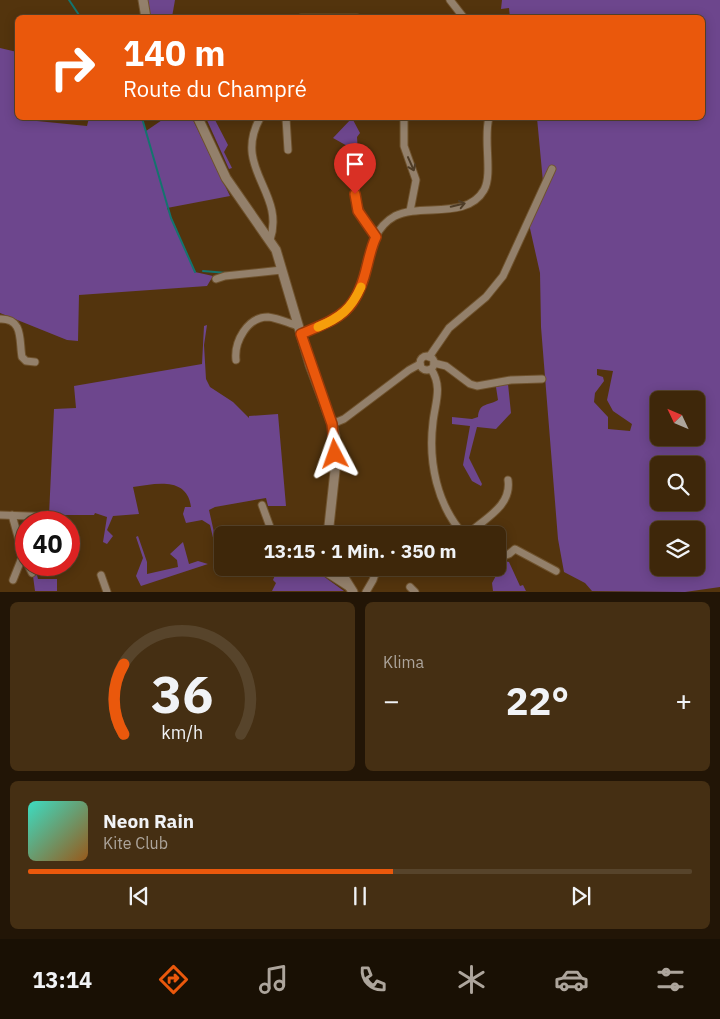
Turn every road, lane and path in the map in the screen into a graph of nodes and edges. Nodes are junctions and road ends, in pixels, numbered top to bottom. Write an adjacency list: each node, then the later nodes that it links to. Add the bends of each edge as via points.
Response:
1 (143, 0): 3 (street)
2 (450, 0): 4 (street)
3 (146, 15)
4 (462, 15)
5 (199, 120): 15 (street, via 226,178)
6 (259, 120): 15 (street, via 251,137 251,153 272,211)
7 (286, 120): 10 (street)
8 (404, 120): 13 (street, one-way to 13, via 403,143 416,180)
9 (489, 120): 13 (street, one-way to 9, via 463,205 483,191)
10 (288, 150)
11 (359, 154): 14 (street, via 355,203)
12 (552, 169): 20 (street, via 503,276 486,297 451,325)
13 (410, 211): 14 (street, via 392,218)
14 (376, 237): 19 (street, via 361,287 349,308 334,321)
15 (270, 240): 16 (street)
16 (282, 270): 17 (street); 19 (street)
17 (216, 279)
18 (0, 320): 22 (street, via 16,325 23,359)
19 (299, 330): 21 (street, via 270,318 256,320 240,338 235,351); 26 (street)
20 (430, 357): 23 (street, via 422,358); 24 (street)
21 (236, 360)
22 (35, 362)
23 (420, 364): 24 (street, via 424,370); 26 (street, via 344,419)
24 (433, 367): 25 (street, via 446,366 477,386); 35 (street, via 438,388 432,435 435,475 448,513)
25 (542, 379)
26 (332, 424): 34 (street, via 335,476)
27 (508, 480): 36 (street, via 503,503)
28 (262, 505): 33 (street)
29 (0, 515): 30 (street)
30 (12, 515): 31 (street); 32 (street)
31 (15, 515)
32 (15, 525)
33 (270, 526)
34 (329, 526)
35 (458, 526)
36 (476, 526)
37 (506, 554): 38 (street, via 515,549)
38 (556, 571)
39 (100, 575): 46 (street)
40 (15, 576): 44 (street)
41 (331, 576): 45 (street)
42 (343, 576): 45 (street)
43 (374, 576): 47 (street)
44 (13, 580)
45 (353, 591)
46 (107, 592)
47 (366, 592)

